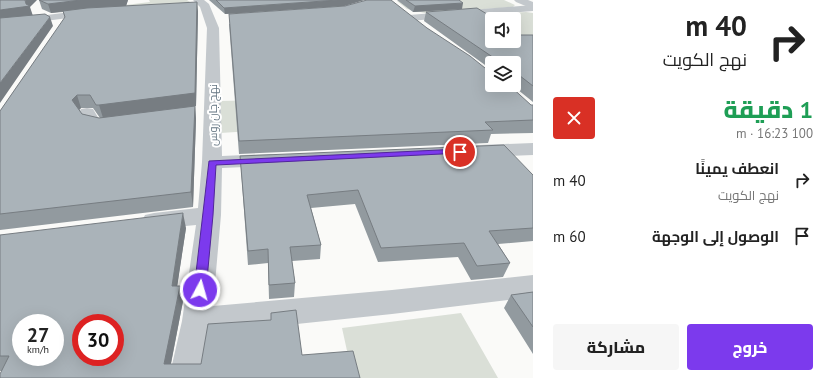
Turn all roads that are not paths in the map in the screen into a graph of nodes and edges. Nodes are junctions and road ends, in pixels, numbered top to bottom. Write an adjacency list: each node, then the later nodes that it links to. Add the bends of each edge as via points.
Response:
1 (519, 0): 2 (street)
2 (533, 7): 8 (street, via 405,14)
3 (35, 9): 6 (street, via 35,12)
4 (204, 10): 16 (street, نهج جان روس, via 213,28 205,111)
5 (104, 12): 6 (street)
6 (48, 18): 7 (street); 9 (street, via 60,23)
7 (0, 24)
8 (425, 30)
9 (57, 32)
10 (87, 113): 11 (street, via 93,123 103,125)
11 (134, 121)
12 (533, 148): 13 (street)
13 (506, 150): 14 (street); 17 (street)
14 (458, 152)
15 (292, 159): 16 (street)
16 (212, 162): 18 (street, نهج جان روس)
17 (522, 167)
18 (209, 215): 19 (street); 21 (street, نهج جان روس)
19 (130, 224)
20 (533, 286): 21 (street)
21 (197, 321): 22 (street, نهج جان روس)
22 (186, 378)

